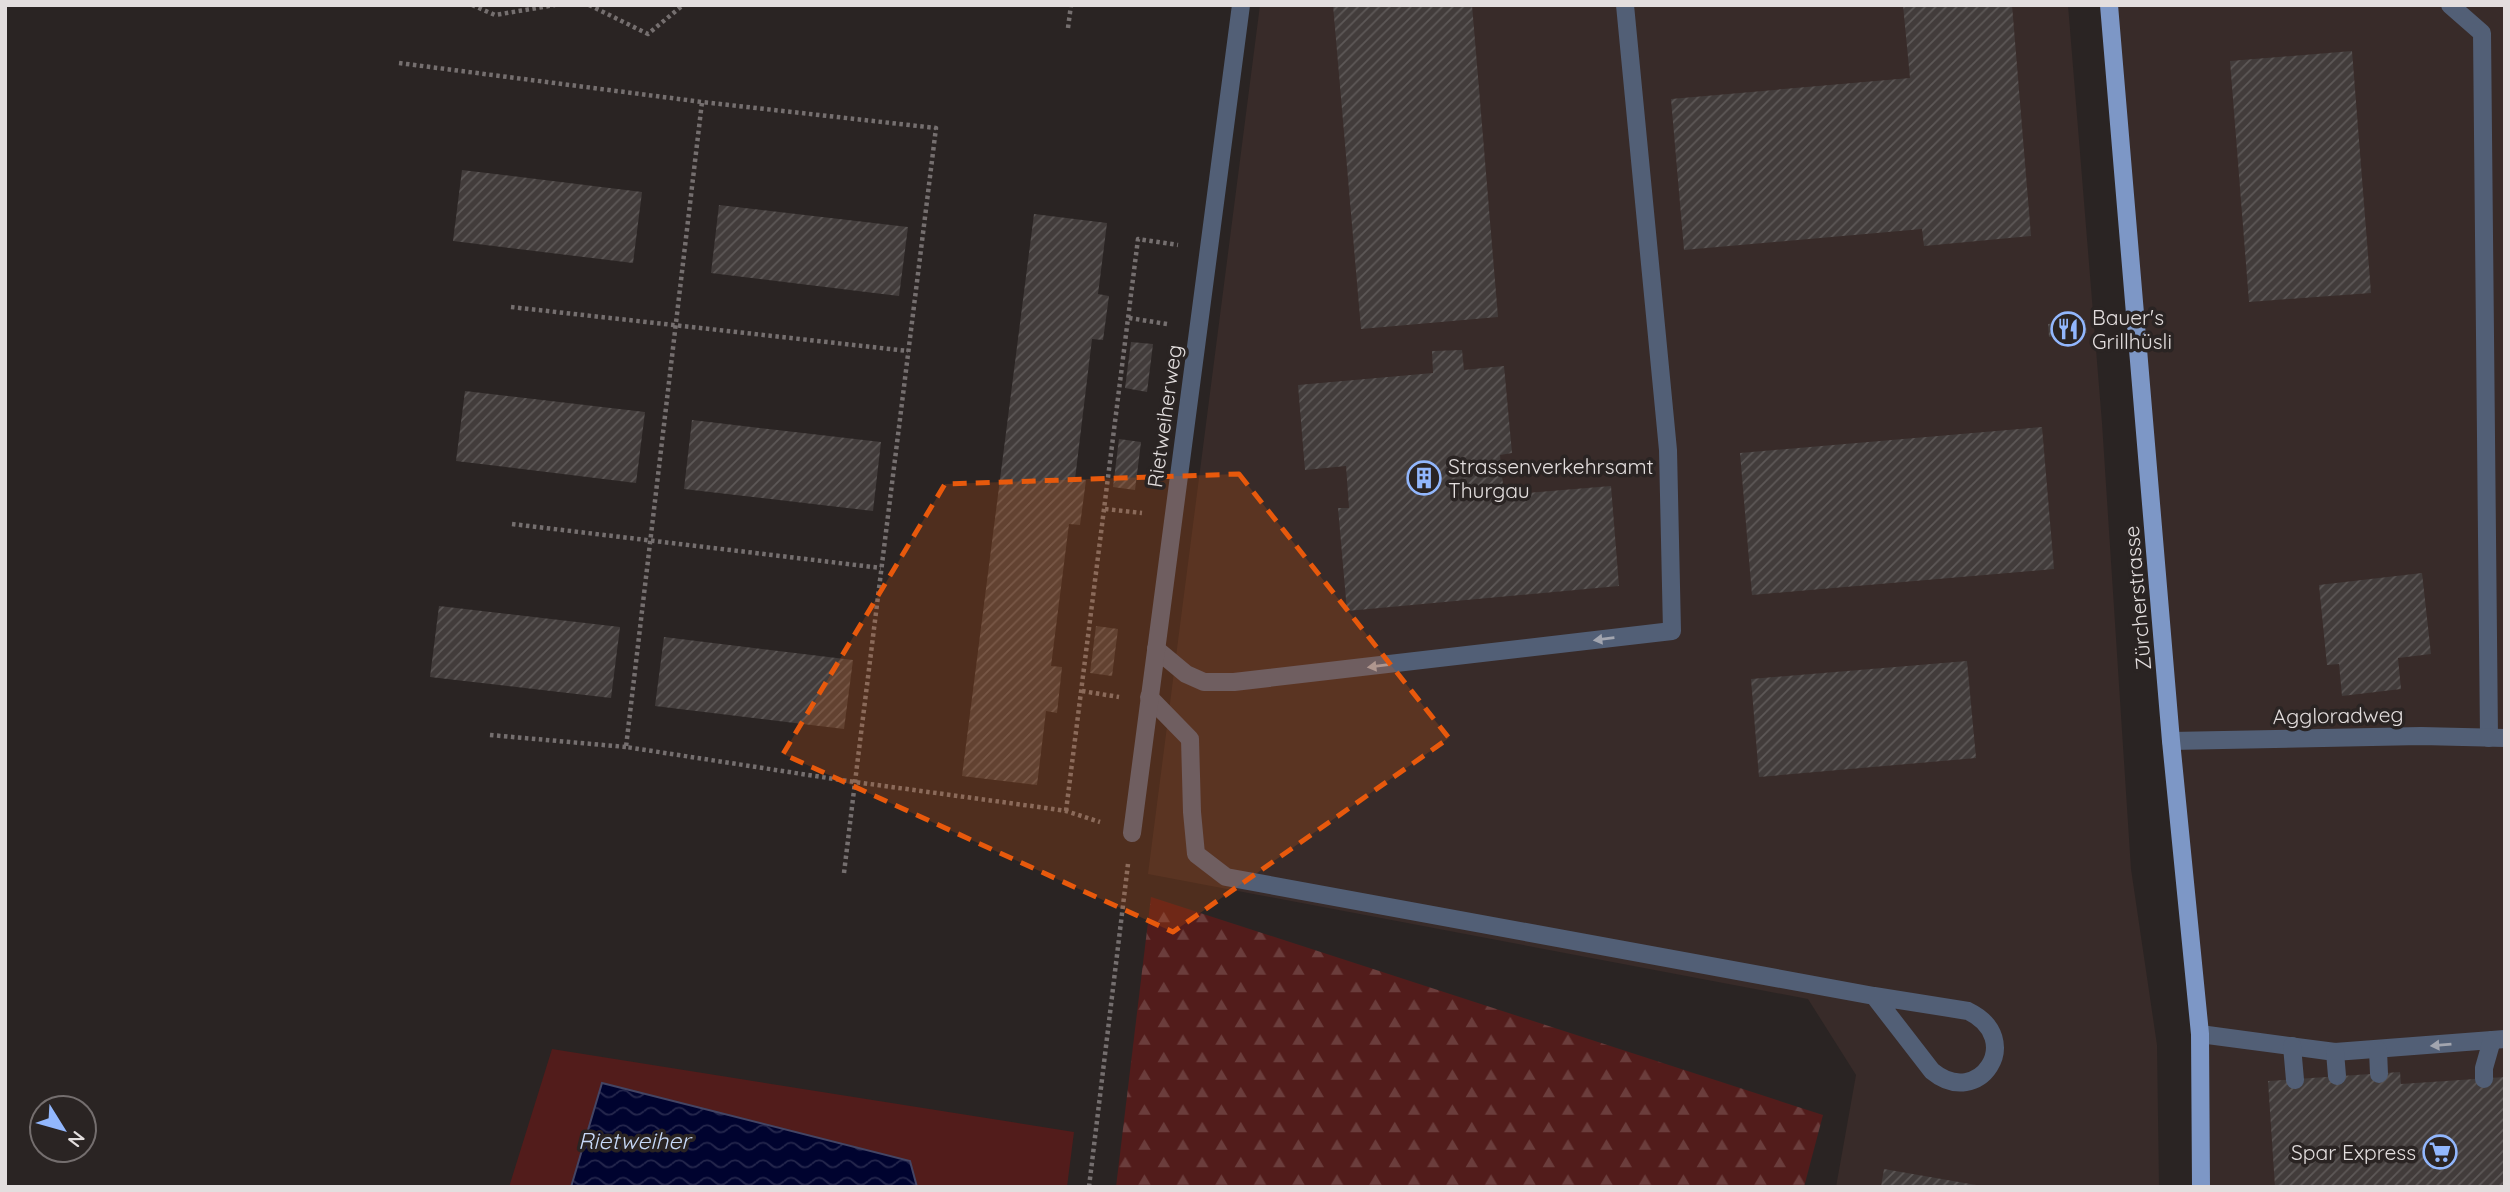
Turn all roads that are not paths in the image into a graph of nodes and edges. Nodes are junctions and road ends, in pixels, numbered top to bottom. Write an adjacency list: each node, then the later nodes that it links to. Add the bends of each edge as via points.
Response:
1 (1241, 5): 5 (street, Rietweiherweg)
2 (1625, 5): 5 (street, one-way to 5, via 1668,450 1672,631 1234,682 1203,682)
3 (2109, 5): 8 (main road, Zürcherstrasse)
4 (2450, 5): 7 (street, via 2482,33)
5 (1156, 649): 6 (street, Rietweiherweg)
6 (1149, 697): 9 (street, Rietweiherweg); 10 (street, via 1190,739 1196,854 1226,877)
7 (2497, 738): 8 (street, Aggloradweg)
8 (2171, 741): 11 (main road, Zürcherstrasse)
9 (1132, 833)
10 (1874, 996): 10 (street, via 1941,1079 1965,1083 1977,1079 1993,1061 1994,1036 1980,1017 1968,1011)
11 (2200, 1034): 13 (street); 20 (main road, Zürcherstrasse)
12 (2498, 1040): 14 (street, one-way to 14); 18 (street, via 2484,1068)
13 (2292, 1046): 15 (street); 19 (street)
14 (2378, 1050): 15 (street); 16 (street)
15 (2335, 1052): 17 (street)
16 (2379, 1074)
17 (2337, 1076)
18 (2484, 1079)
19 (2295, 1080)
20 (2201, 1187)

